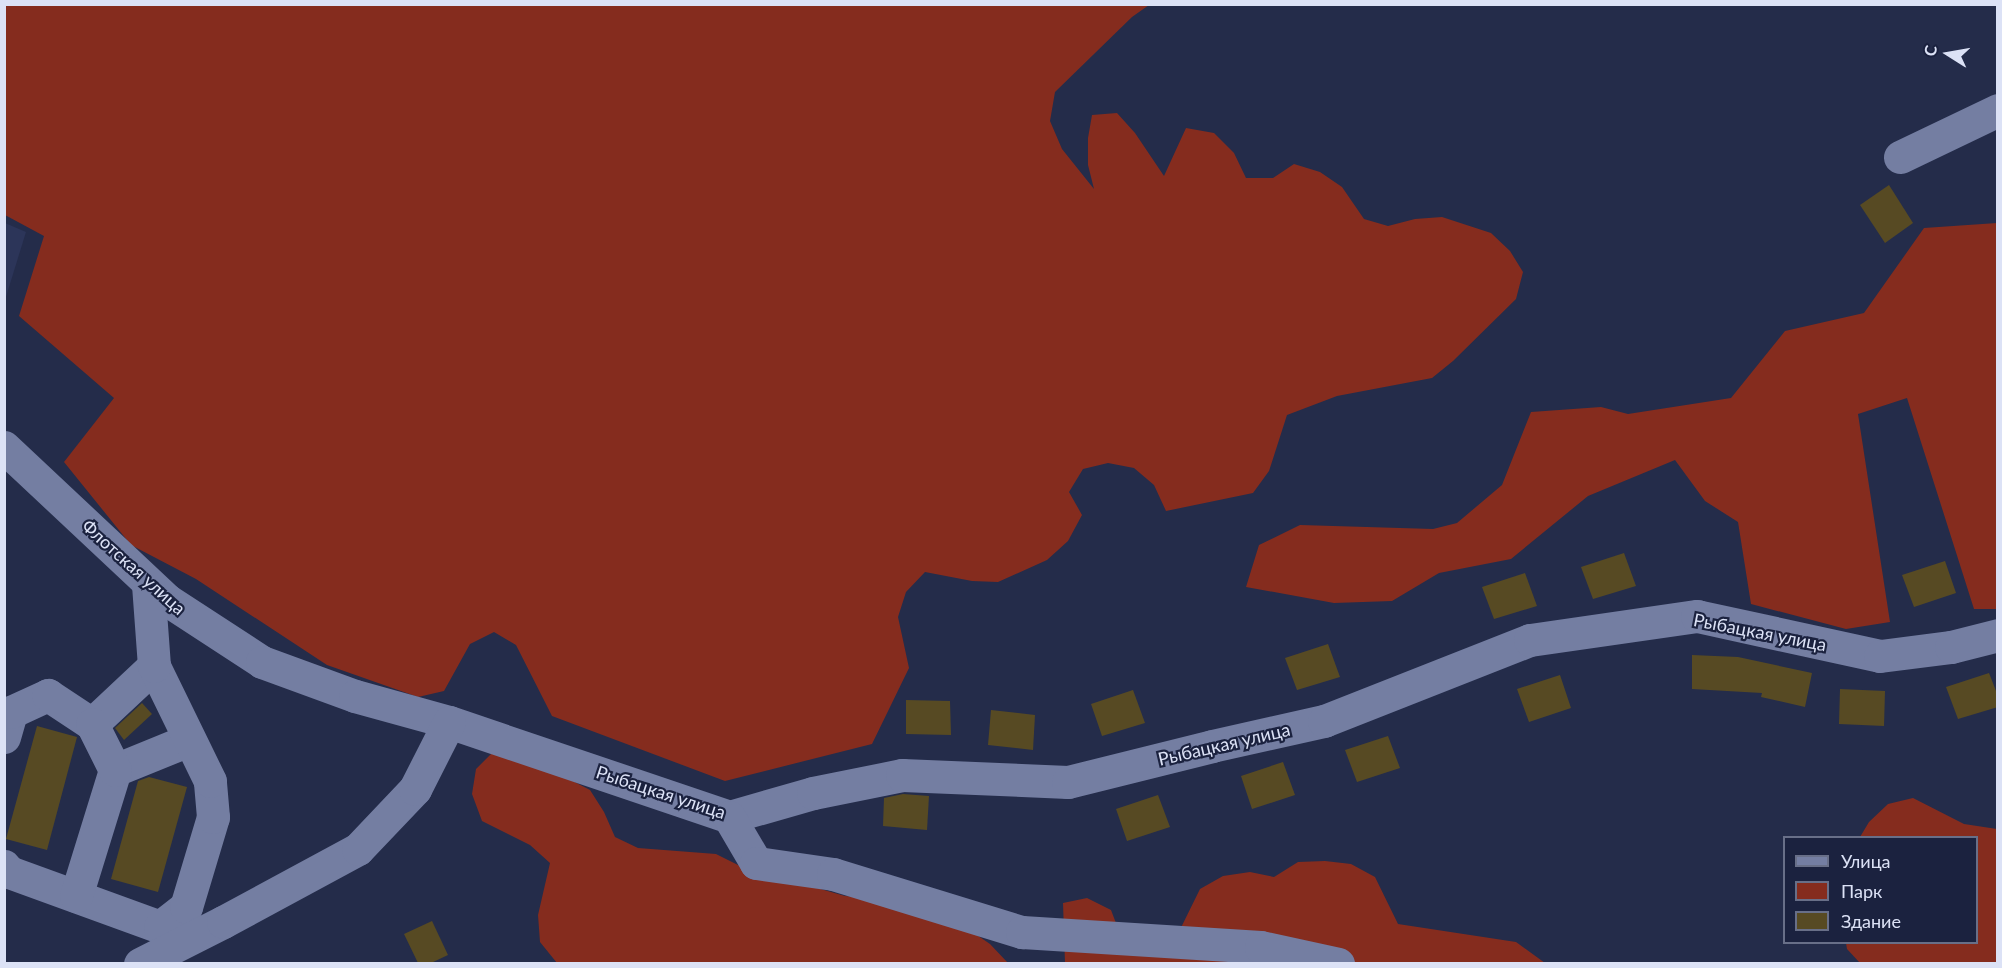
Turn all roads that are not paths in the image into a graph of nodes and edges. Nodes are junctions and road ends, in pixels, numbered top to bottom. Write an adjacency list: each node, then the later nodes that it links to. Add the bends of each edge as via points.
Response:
1 (1998, 110): 2 (street)
2 (1900, 158)
3 (4, 447): 4 (street, Флотская улица)
4 (148, 584): 6 (street); 7 (street, Флотская улица, via 262,662 355,696)
5 (1998, 635): 12 (street, Рыбацкая улица, via 1951,647 1880,656 1697,616 1686,617 1530,640 1324,721 1068,782 902,775 813,793)
6 (154, 666): 8 (street); 10 (street)
7 (449, 722): 12 (street, Рыбацкая улица); 15 (street, via 415,789 358,849)
8 (92, 724): 9 (street, via 48,695 11,712); 11 (street)
9 (4, 737)
10 (189, 740): 11 (street); 14 (street, via 210,781 213,817 186,907 160,927)
11 (115, 770): 14 (street)
12 (729, 817): 16 (street, via 756,863 833,873 1022,932 1261,947)
13 (4, 866): 14 (street, via 9,872)
14 (76, 896)
15 (140, 963)
16 (1338, 963)

